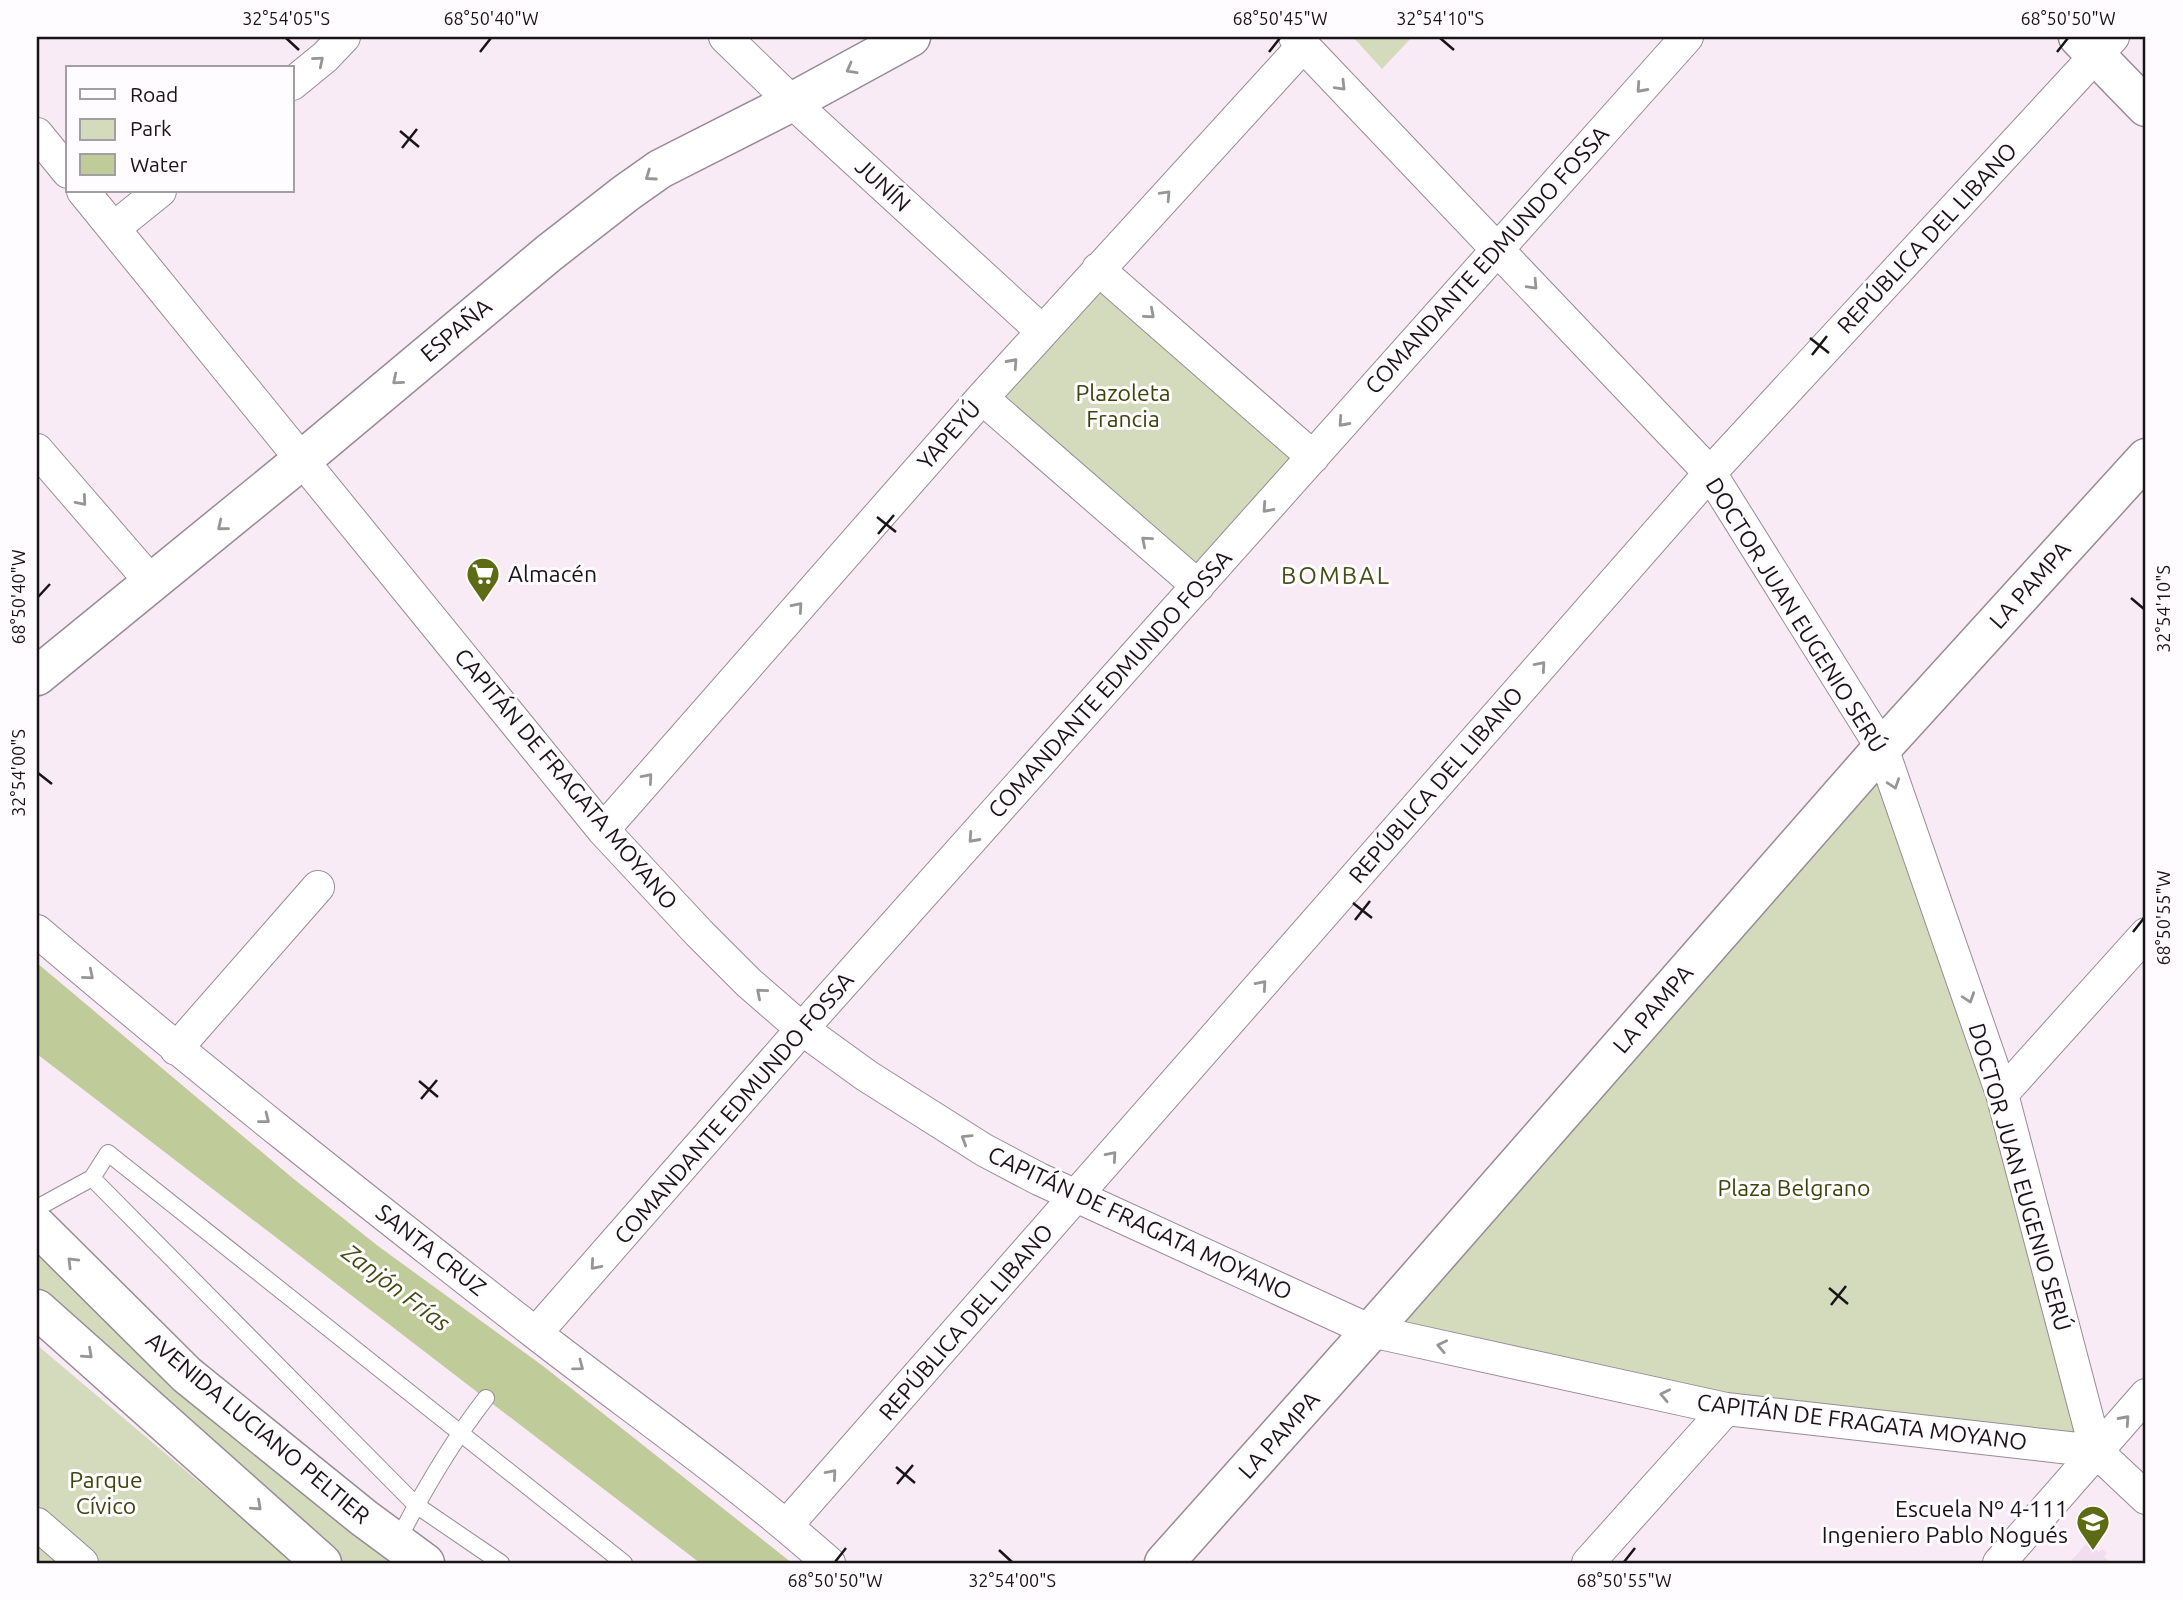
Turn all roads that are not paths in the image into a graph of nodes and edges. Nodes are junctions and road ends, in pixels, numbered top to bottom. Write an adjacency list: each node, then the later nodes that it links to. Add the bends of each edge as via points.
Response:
1 (344, 37): 7 (street, one-way to 1)
2 (725, 37): 8 (street, JUNÍN)
3 (911, 37): 8 (street, ESPAÑA, one-way to 8)
4 (1687, 37): 15 (street, COMANDANTE EDMUNDO FOSSA, one-way to 15)
5 (1299, 42): 15 (street, DOCTOR JUAN EUGENIO SERÚ, one-way to 15); 16 (street, YAPEYÚ, one-way to 5)
6 (2096, 43): 9 (street); 23 (street, REPÚBLICA DEL LIBANO)
7 (294, 82)
8 (792, 102): 17 (street, JUNÍN); 22 (street, ESPAÑA, one-way to 22, via 660,169 626,193)
9 (2146, 107)
10 (37, 134): 11 (street)
11 (66, 170)
12 (84, 192): 14 (street, CAPITÁN DE FRAGATA MOYANO)
13 (159, 192): 14 (street)
14 (114, 228): 22 (street, CAPITÁN DE FRAGATA MOYANO)
15 (1498, 248): 20 (street, COMANDANTE EDMUNDO FOSSA, one-way to 20); 23 (street, DOCTOR JUAN EUGENIO SERÚ, one-way to 23)
16 (1098, 269): 17 (street, YAPEYÚ); 20 (street, one-way to 20)
17 (1042, 331): 18 (street, YAPEYÚ, one-way to 17)
18 (982, 397): 25 (street, one-way to 18); 28 (street, YAPEYÚ, one-way to 18)
19 (37, 450): 24 (street, one-way to 24)
20 (1313, 457): 25 (street, COMANDANTE EDMUNDO FOSSA, one-way to 25)
21 (2146, 458): 27 (street, LA PAMPA)
22 (303, 459): 24 (street, ESPAÑA, one-way to 24); 28 (street, CAPITÁN DE FRAGATA MOYANO)
23 (1710, 473): 27 (street, DOCTOR JUAN EUGENIO SERÚ); 36 (street, REPÚBLICA DEL LIBANO, one-way to 23)
24 (152, 583): 26 (street, ESPAÑA)
25 (1198, 586): 32 (street, COMANDANTE EDMUNDO FOSSA, one-way to 32)
26 (37, 676)
27 (1882, 748): 34 (street, DOCTOR JUAN EUGENIO SERÚ, one-way to 34); 40 (street, LA PAMPA)
28 (603, 830): 32 (street, CAPITÁN DE FRAGATA MOYANO, one-way to 28, via 749,983)
29 (318, 887): 33 (street)
30 (37, 931): 33 (street, SANTA CRUZ, one-way to 33)
31 (2146, 934): 34 (street)
32 (802, 1029): 36 (street, CAPITÁN DE FRAGATA MOYANO, one-way to 32, via 984,1150); 41 (street, COMANDANTE EDMUNDO FOSSA, one-way to 41)
33 (176, 1049): 41 (street, SANTA CRUZ, one-way to 41)
34 (2002, 1094): 46 (street, DOCTOR JUAN EUGENIO SERÚ)
35 (92, 1178): 37 (lane); 45 (lane, via 108,1153); 48 (lane)
36 (1076, 1197): 40 (street, CAPITÁN DE FRAGATA MOYANO); 50 (street, REPÚBLICA DEL LIBANO, one-way to 36)
37 (37, 1208)
38 (37, 1226): 51 (street, AVENIDA LUCIANO PELTIER, one-way to 38, via 187,1375)
39 (37, 1309): 53 (street, one-way to 53)
40 (1371, 1331): 44 (street, CAPITÁN DE FRAGATA MOYANO, one-way to 40); 57 (street, LA PAMPA)
41 (536, 1333): 50 (street, SANTA CRUZ, one-way to 50)
42 (2146, 1395): 46 (street, one-way to 42)
43 (486, 1398): 45 (lane)
44 (1726, 1409): 46 (street, CAPITÁN DE FRAGATA MOYANO); 58 (street)
45 (459, 1432): 48 (lane); 55 (lane)
46 (2096, 1451): 47 (street); 59 (street)
47 (2146, 1498)
48 (416, 1505): 51 (lane); 54 (lane)
49 (37, 1524): 52 (street)
50 (787, 1525): 56 (street, SANTA CRUZ)
51 (411, 1553)
52 (82, 1563)
53 (321, 1563)
54 (501, 1563)
55 (624, 1563)
56 (829, 1563)
57 (1164, 1563)
58 (1588, 1563)
59 (1999, 1563)

